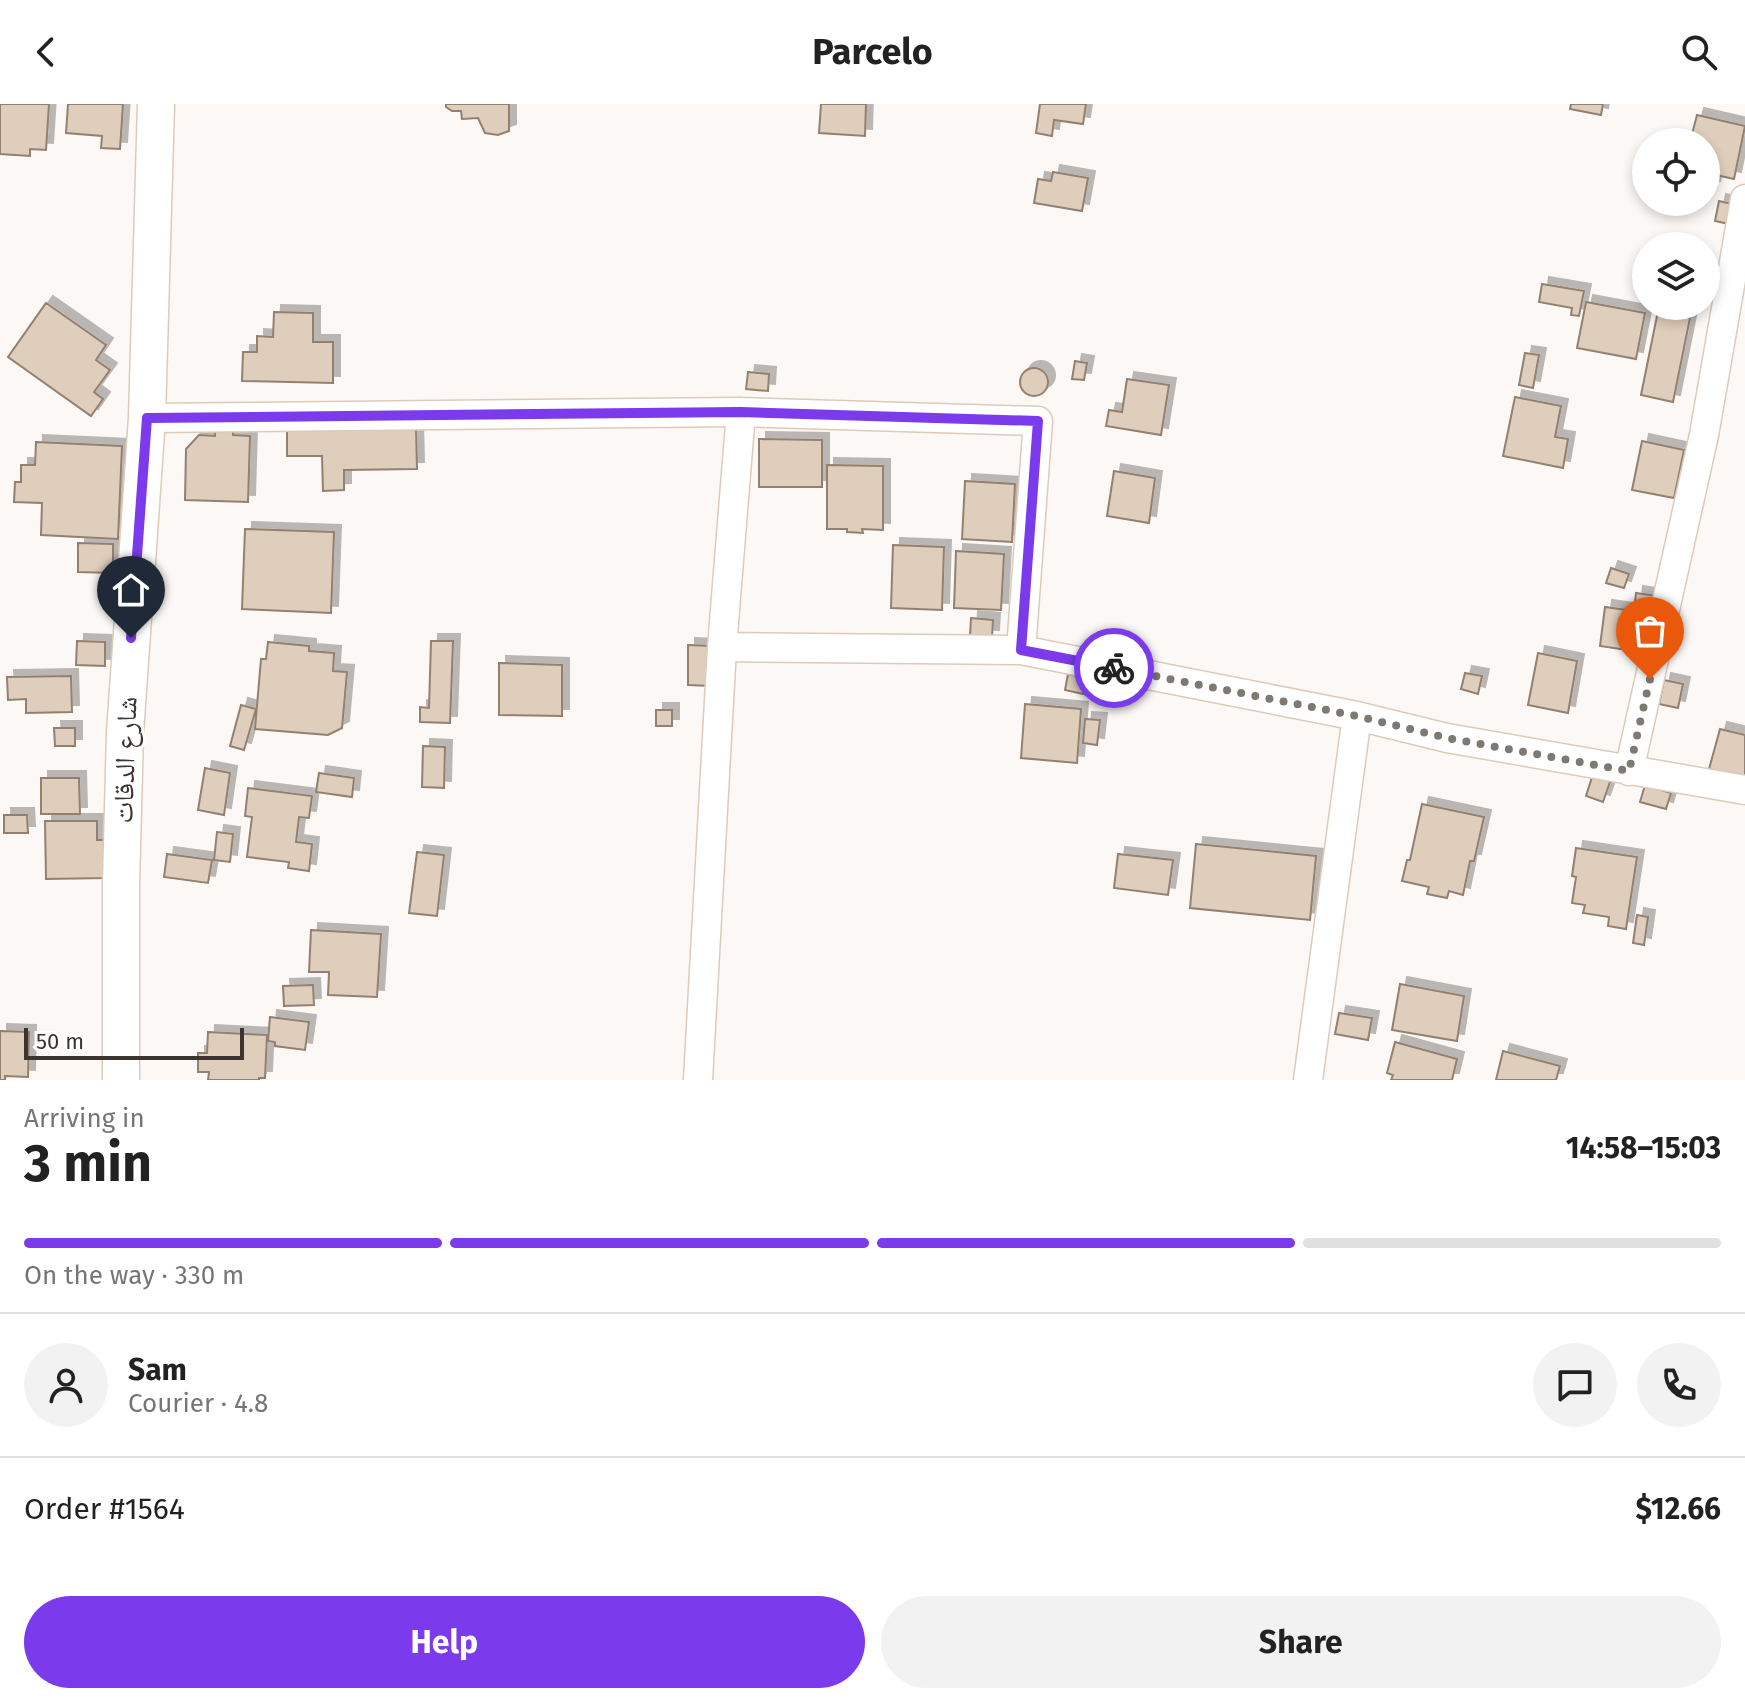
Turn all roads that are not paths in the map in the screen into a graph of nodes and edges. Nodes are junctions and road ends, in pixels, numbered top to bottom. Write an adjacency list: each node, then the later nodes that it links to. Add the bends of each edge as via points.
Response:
1 (156, 104): 4 (street, شارع الدقات)
2 (1745, 199): 8 (street, via 1704,435)
3 (741, 412): 4 (street); 5 (street); 6 (street, via 1038,421)
4 (147, 418): 10 (street, شارع الدقات, via 125,733)
5 (722, 647): 6 (street); 11 (street)
6 (1021, 650): 7 (street)
7 (1357, 716): 8 (street); 12 (street)
8 (1629, 771): 9 (street)
9 (1745, 790)
10 (121, 1080)
11 (698, 1080)
12 (1308, 1080)

